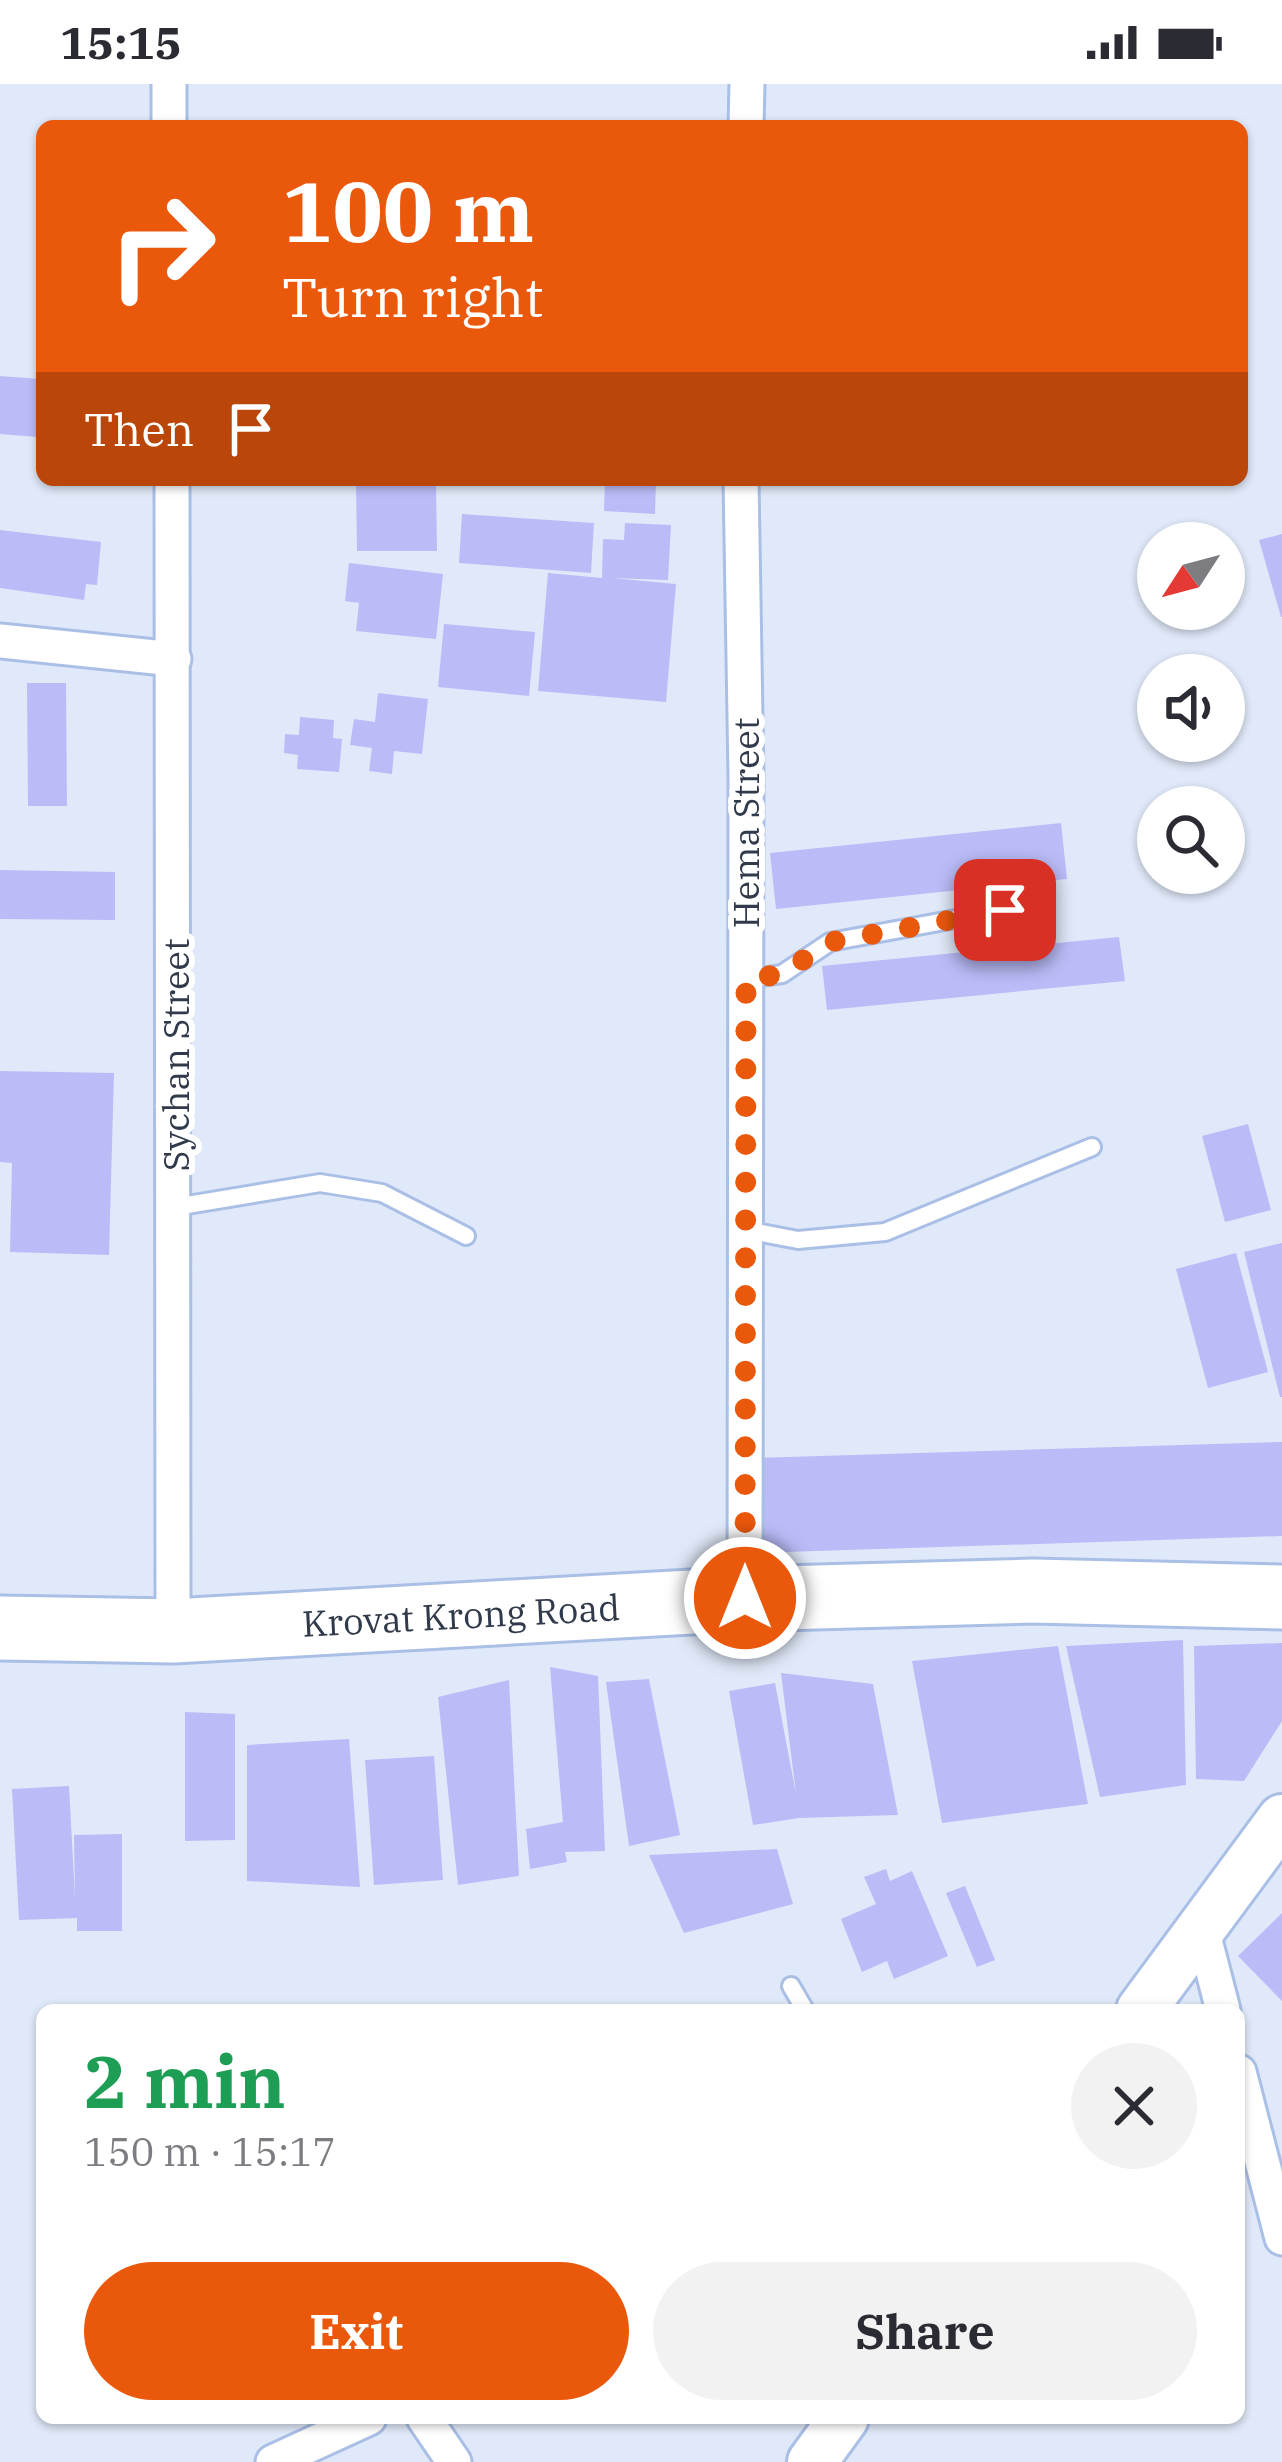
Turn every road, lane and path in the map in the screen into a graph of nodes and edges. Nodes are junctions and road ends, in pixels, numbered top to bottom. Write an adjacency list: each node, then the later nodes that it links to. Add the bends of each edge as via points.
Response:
1 (169, 84): 3 (street)
2 (747, 84): 4 (street)
3 (170, 120)
4 (746, 120)
5 (172, 486): 8 (street, Sychan Street)
6 (741, 486): 10 (street, Hema Street)
7 (0, 641): 8 (street)
8 (174, 659): 12 (street, Sychan Street)
9 (1005, 910): 10 (lane, via 830,942 782,974)
10 (746, 979): 13 (street, Hema Street)
11 (1092, 1147): 13 (lane, via 885,1232 798,1240)
12 (176, 1207): 14 (lane, via 320,1183 382,1193); 18 (street, Sychan Street)
13 (746, 1230): 16 (street, Hema Street)
14 (466, 1236)
15 (1282, 1597): 16 (highway, Krovat Krong Road, via 1033,1591)
16 (745, 1598): 18 (highway, Krovat Krong Road)
17 (0, 1628): 18 (highway, Krovat Krong Road)
18 (172, 1631)
19 (1282, 1819): 20 (street)
20 (1202, 1929): 23 (street); 24 (street)
21 (791, 1986): 22 (lane)
22 (802, 2004)
23 (1146, 2004)
24 (1221, 2004)
25 (1245, 2095): 26 (street)
26 (1282, 2238)
27 (356, 2424): 30 (street)
28 (428, 2424): 31 (street)
29 (840, 2424): 32 (street)
30 (273, 2462)
31 (454, 2462)
32 (812, 2462)

